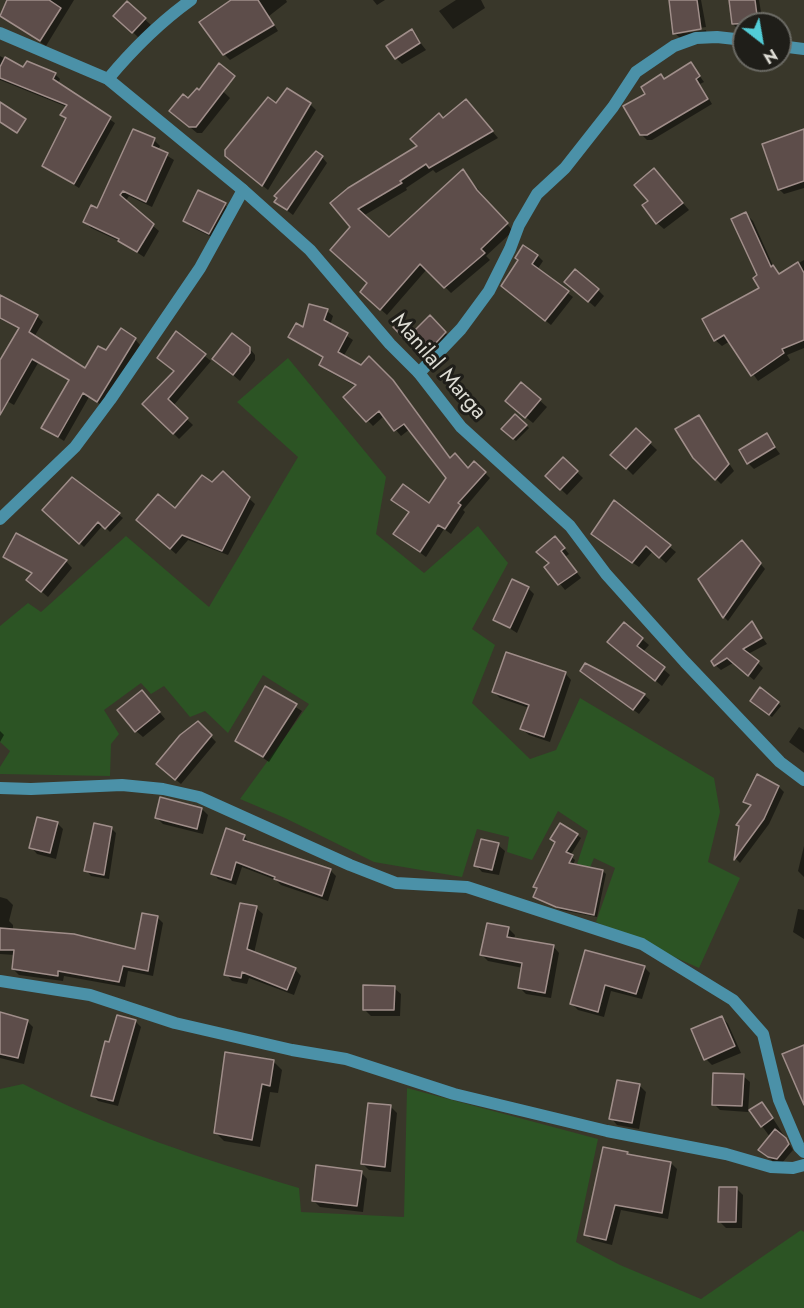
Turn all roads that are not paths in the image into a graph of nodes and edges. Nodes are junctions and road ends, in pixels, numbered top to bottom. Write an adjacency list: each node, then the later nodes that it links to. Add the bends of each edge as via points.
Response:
1 (191, 0): 4 (street, via 147,36)
2 (0, 33): 4 (street, Manilal Marga)
3 (732, 39): 6 (street, via 696,38 674,46 636,72 565,168 537,194 489,291)
4 (108, 79): 5 (street, Manilal Marga)
5 (243, 190): 6 (street, Manilal Marga, via 310,250); 7 (street, via 200,268 110,400 75,447)
6 (419, 373): 8 (street, Manilal Marga, via 461,428 570,526 606,574 700,678 780,762)
7 (0, 519)
8 (804, 780)
9 (0, 788): 11 (street, via 122,785 199,797 396,883 467,887 642,944 733,1000 764,1034 779,1100)
10 (0, 981): 12 (street, via 90,995 175,1023 346,1059 454,1094 608,1131 771,1167)
11 (804, 1152)
12 (804, 1165)

